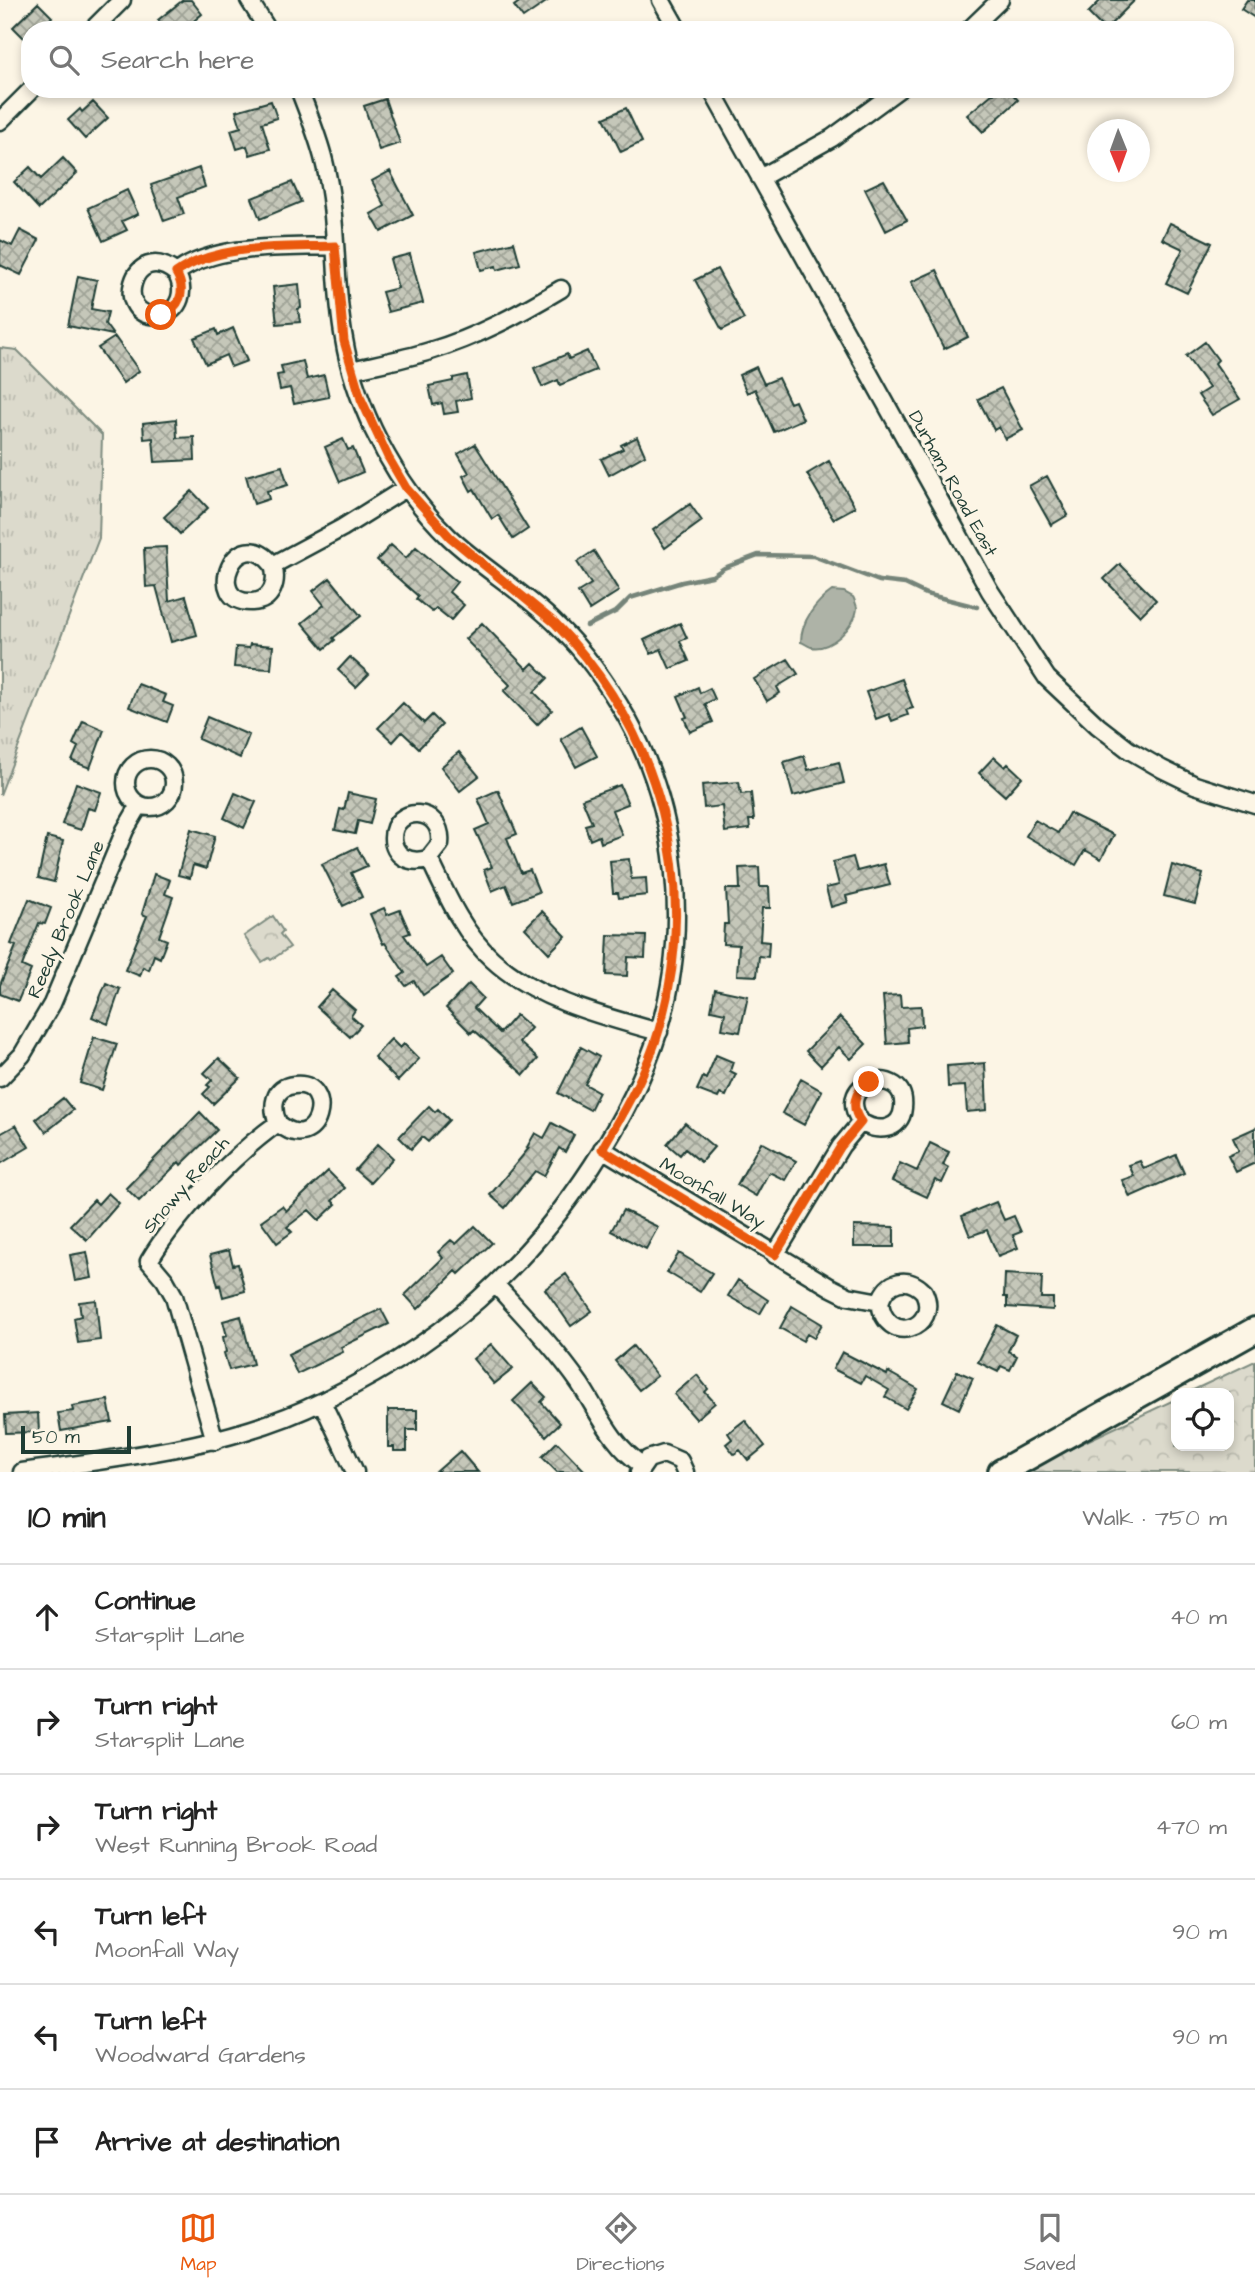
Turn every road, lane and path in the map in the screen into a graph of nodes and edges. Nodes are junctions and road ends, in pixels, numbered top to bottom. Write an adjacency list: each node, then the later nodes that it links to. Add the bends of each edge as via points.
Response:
1 (122, 0): 5 (street)
2 (249, 0): 6 (street)
3 (661, 0): 7 (street)
4 (1000, 0): 8 (street)
5 (101, 21)
6 (262, 21)
7 (673, 21)
8 (978, 21)
9 (23, 98): 13 (street)
10 (302, 98): 15 (street, via 325,162)
11 (716, 98): 14 (street, Durham Road East)
12 (887, 98): 14 (street, via 832,138)
13 (0, 121)
14 (760, 177): 21 (street, Durham Road East, via 990,591 1047,678 1129,750 1195,785)
15 (335, 246): 16 (street, via 212,254); 18 (street, via 342,330)
16 (176, 273)
17 (561, 289): 18 (street, via 459,341)
18 (351, 370): 19 (street, via 374,431)
19 (406, 488): 20 (street); 24 (street, via 450,537 567,635 597,670 639,744 662,807 674,878 674,953)
20 (273, 565)
21 (1255, 804)
22 (139, 806): 25 (street, Reedy Brook Lane, via 52,1004 22,1055)
23 (429, 858): 24 (street, via 460,919 490,958 512,975 572,1004)
24 (659, 1032): 28 (street, via 626,1108)
25 (0, 1078)
26 (861, 1122): 29 (street, via 841,1146)
27 (278, 1123): 34 (street, Snowy Reach, via 249,1144 196,1200 166,1233 149,1261 174,1296)
28 (602, 1149): 29 (street, Moonfall Way); 30 (street, via 550,1223)
29 (775, 1255): 31 (street, Moonfall Way, via 848,1296)
30 (495, 1284): 33 (street, via 402,1357); 36 (street, via 553,1349 616,1442)
31 (880, 1302)
32 (1255, 1330): 40 (main road)
33 (322, 1402): 34 (street); 38 (street)
34 (215, 1441): 35 (street)
35 (132, 1464): 37 (street)
36 (641, 1469): 39 (street, via 655,1455 664,1454 680,1461)
37 (22, 1472)
38 (355, 1472)
39 (685, 1472)
40 (1001, 1472)

